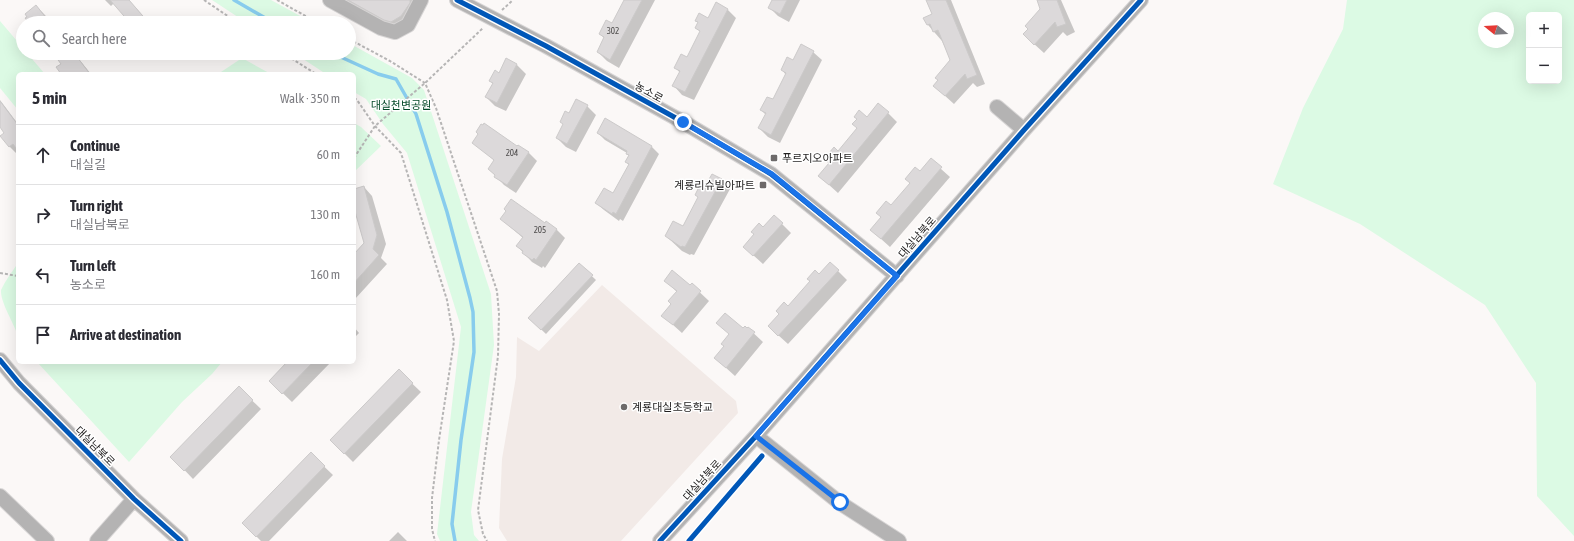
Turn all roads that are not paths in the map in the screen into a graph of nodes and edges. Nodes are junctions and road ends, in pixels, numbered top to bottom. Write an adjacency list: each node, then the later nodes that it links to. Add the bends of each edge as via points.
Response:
1 (330, 0): 2 (street, via 381,28 395,32 408,25)
2 (421, 0)
3 (457, 0): 7 (street, 농소로, via 493,17 772,174)
4 (1141, 0): 6 (street, 대실남북로)
5 (997, 107): 6 (street)
6 (1024, 130): 7 (street, 대실남북로)
7 (897, 276): 9 (street, 대실남북로)
8 (0, 360): 11 (street, 대실남북로, via 19,383)
9 (756, 436): 15 (street, 대실남북로); 16 (street, via 840,502)
10 (0, 496): 12 (street)
11 (134, 499): 13 (street); 14 (street, 대실남북로)
12 (47, 541)
13 (97, 541)
14 (181, 541)
15 (660, 541)
16 (899, 541)

